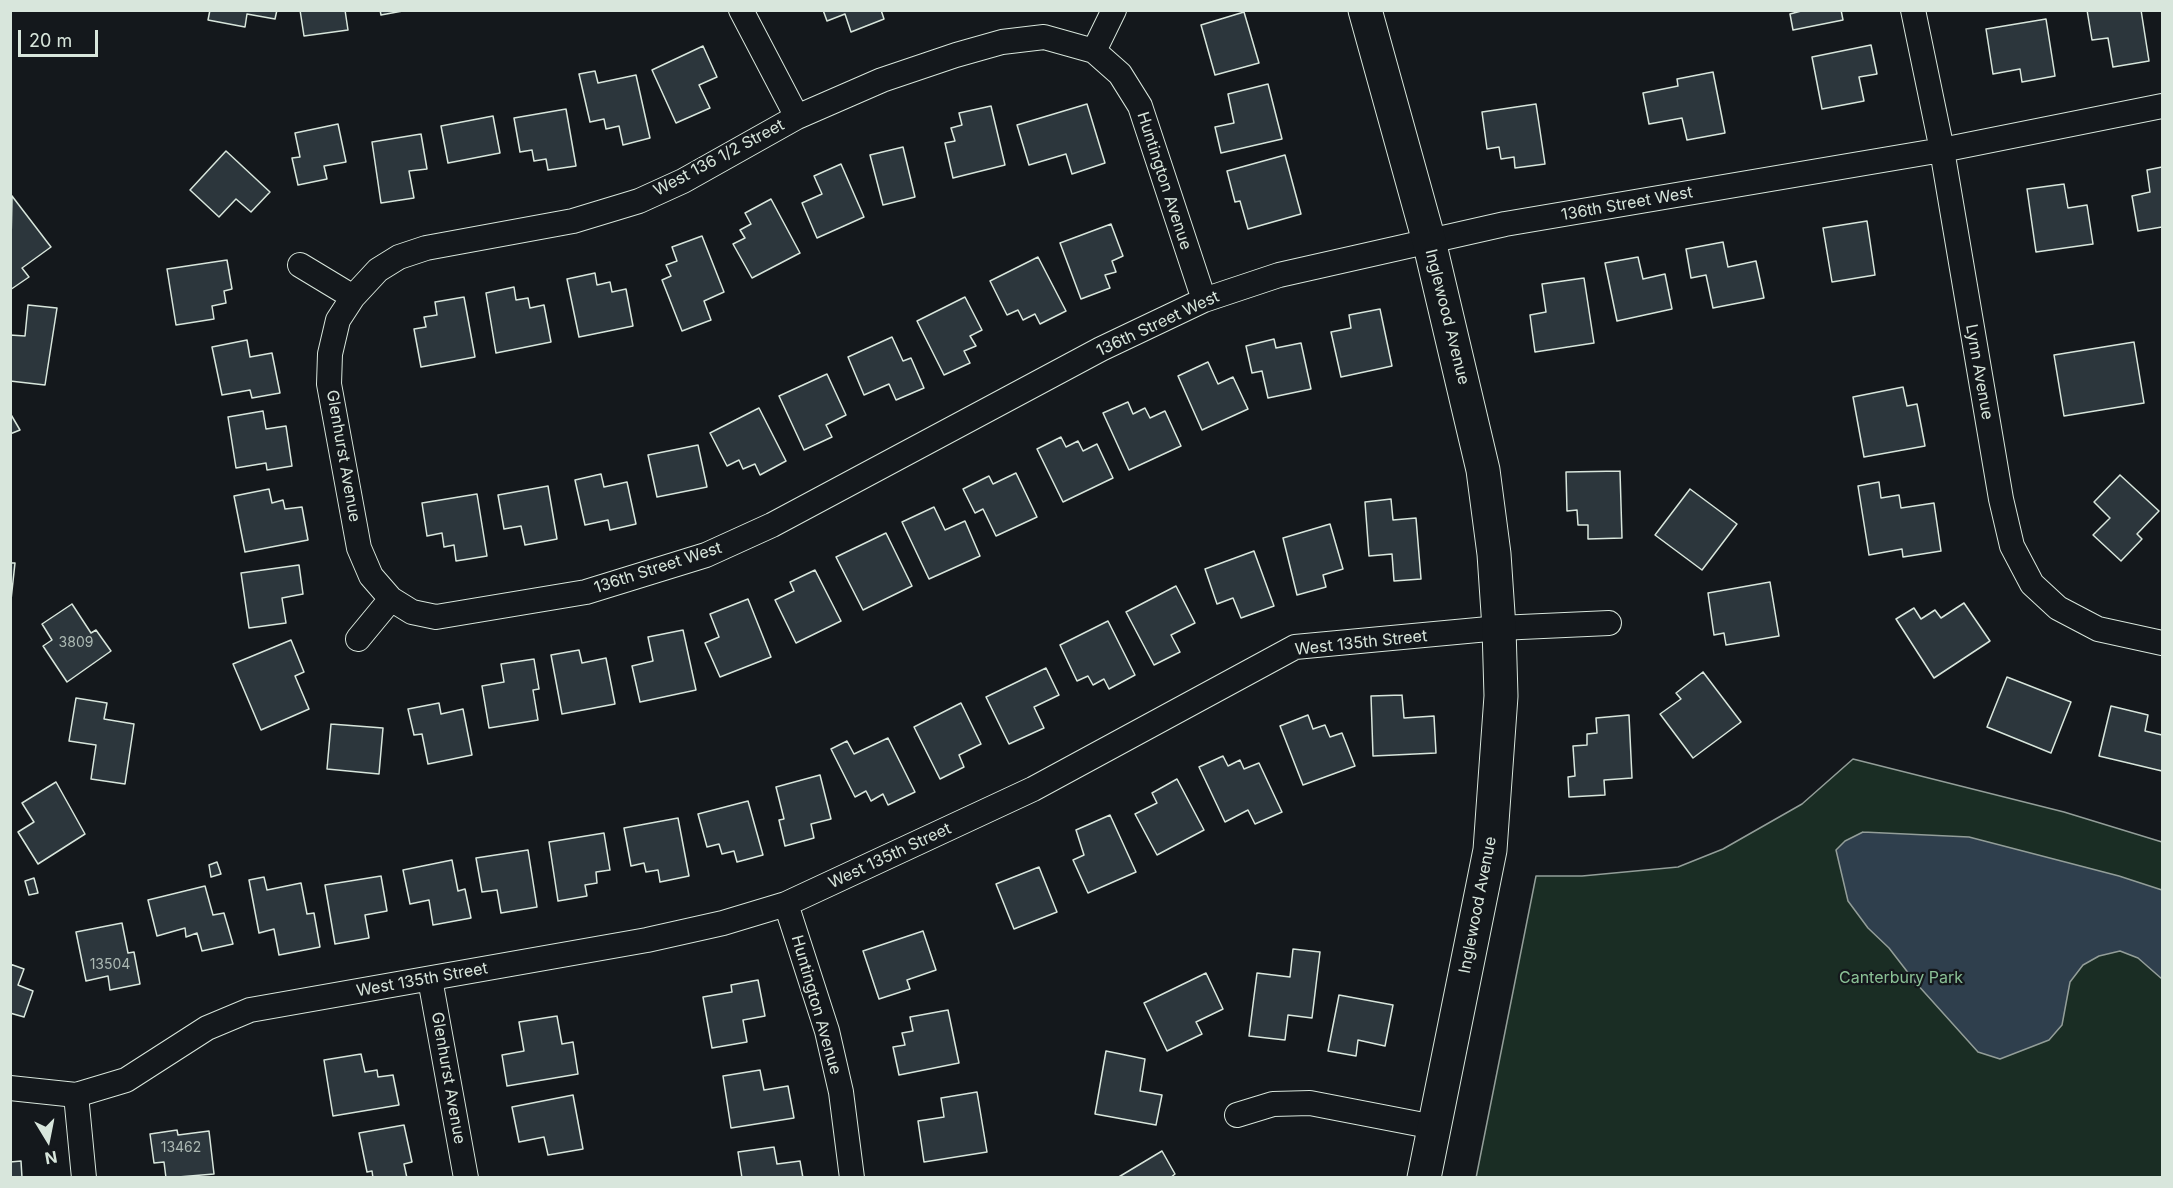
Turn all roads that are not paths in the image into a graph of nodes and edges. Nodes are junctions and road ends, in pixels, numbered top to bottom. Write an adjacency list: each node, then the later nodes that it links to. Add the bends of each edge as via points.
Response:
1 (741, 10): 7 (street)
2 (1114, 10): 5 (street)
3 (1365, 10): 9 (street, Inglewood Avenue)
4 (1913, 10): 8 (street, Lynn Avenue)
5 (1094, 51): 7 (street, West 136 1/2 Street, via 1044,37 1002,42 882,80); 12 (street, Huntington Avenue, via 1120,74 1140,106)
6 (2163, 106): 8 (street, 136th Street West)
7 (797, 117): 11 (street, West 136 1/2 Street, via 639,201 573,221 426,248 399,257 378,270)
8 (1942, 150): 9 (street, 136th Street West, via 1505,224); 17 (street, Lynn Avenue, via 2012,546 2032,584 2058,608 2098,629)
9 (1429, 241): 12 (street, 136th Street West, via 1279,275); 15 (street, Inglewood Avenue, via 1482,470)
10 (300, 265): 11 (street)
11 (352, 297): 13 (street, Glenhurst Avenue, via 338,320 330,354 329,384 359,548 371,576)
12 (1204, 300): 13 (street, 136th Street West, via 1101,349 772,525 706,555 586,592 436,617 412,612)
13 (391, 599): 16 (street)
14 (1609, 623): 15 (street)
15 (1499, 628): 18 (street, West 135th Street, via 1294,647 1033,789); 23 (street, Inglewood Avenue, via 1501,696 1490,850)
16 (358, 639)
17 (2163, 643)
18 (786, 904): 19 (street, West 135th Street, via 647,940); 26 (street, Huntington Avenue, via 827,1031 841,1092)
19 (430, 979): 21 (street, West 135th Street, via 250,1010 207,1029 126,1080); 25 (street, Glenhurst Avenue)
20 (10, 1088): 21 (street)
21 (76, 1095): 24 (street)
22 (1237, 1115): 23 (street, via 1273,1104 1310,1103)
23 (1434, 1127): 27 (street, Inglewood Avenue)
24 (84, 1178)
25 (466, 1178)
26 (852, 1178)
27 (1424, 1178)

